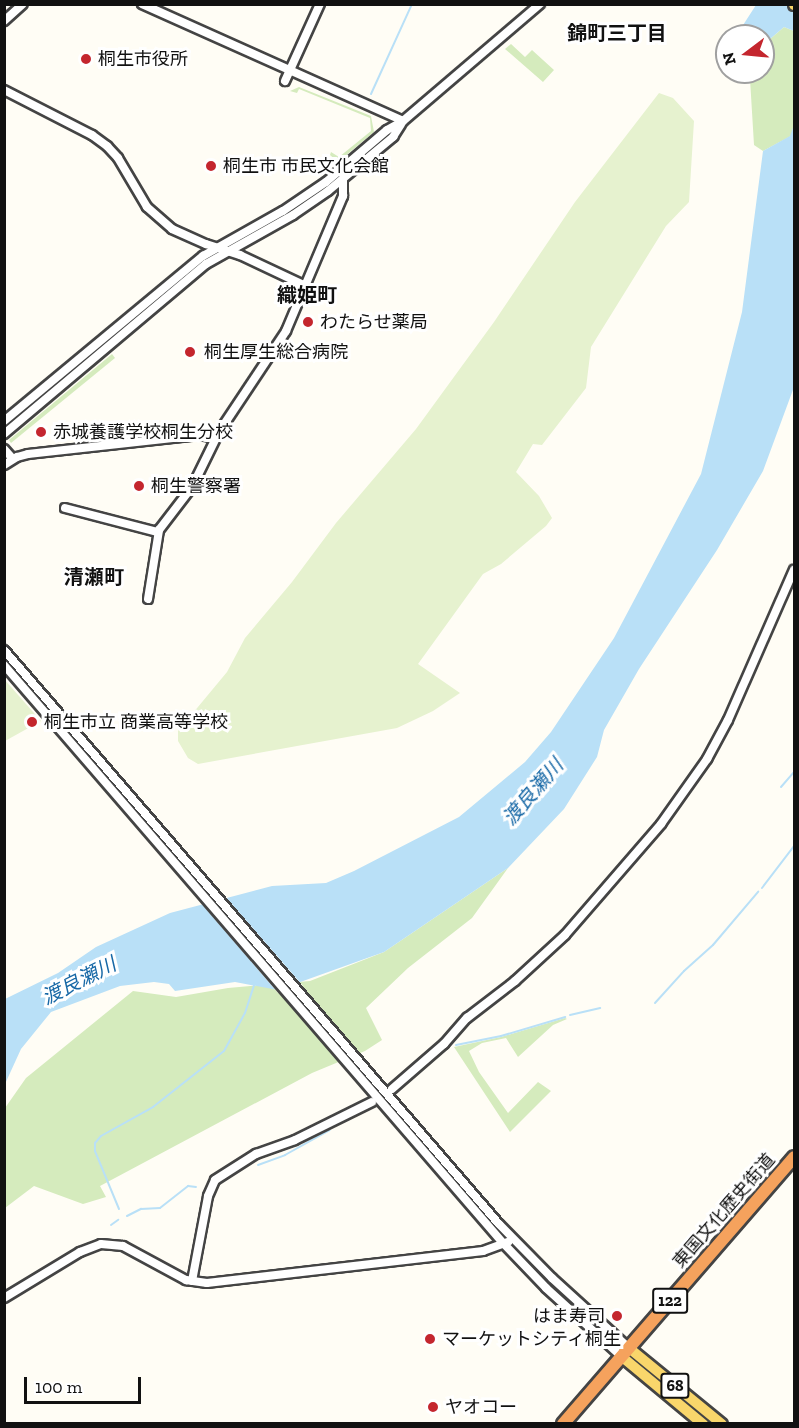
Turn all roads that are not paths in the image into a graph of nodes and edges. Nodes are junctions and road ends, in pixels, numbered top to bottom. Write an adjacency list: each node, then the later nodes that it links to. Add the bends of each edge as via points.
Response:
1 (23, 4): 5 (street)
2 (142, 4): 6 (street)
3 (320, 4): 6 (street)
4 (540, 4): 8 (street)
5 (4, 21)
6 (287, 76): 8 (street)
7 (4, 90): 10 (street, via 102,141 118,158 142,201 157,218 181,234)
8 (403, 121): 9 (street, via 393,137); 10 (street, via 305,197)
9 (343, 179): 11 (street, via 294,215); 12 (street, via 343,196)
10 (218, 248): 11 (street); 13 (street)
11 (229, 251): 12 (street); 14 (street, via 206,264)
12 (306, 286): 15 (street, via 286,331)
13 (4, 421)
14 (4, 434)
15 (216, 438): 17 (street, via 200,435 57,450); 20 (street, via 192,487)
16 (4, 449): 17 (street)
17 (13, 459): 18 (street)
18 (4, 465)
19 (65, 508): 20 (street)
20 (158, 532): 22 (street)
21 (795, 570): 26 (street, via 728,720 707,759 661,824 565,935 467,1018 444,1044)
22 (148, 599)
23 (4, 650): 25 (street)
24 (4, 665): 25 (street)
25 (371, 1083): 29 (street); 30 (street)
26 (392, 1089)
27 (372, 1102): 31 (street, via 250,1157 215,1180 208,1196)
28 (795, 1156): 33 (highway, 東国文化歴史街道 / 122)
29 (513, 1239): 30 (street); 33 (street)
30 (504, 1244): 31 (street, via 488,1250 400,1262 215,1283); 33 (street, via 546,1288)
31 (192, 1281): 32 (street, via 123,1246 101,1244 80,1252)
32 (4, 1298)
33 (625, 1352): 34 (highway, 東国文化歴史街道 / 122); 35 (main road, 68); 36 (main road, 68)
34 (563, 1424)
35 (703, 1424)
36 (722, 1424)

